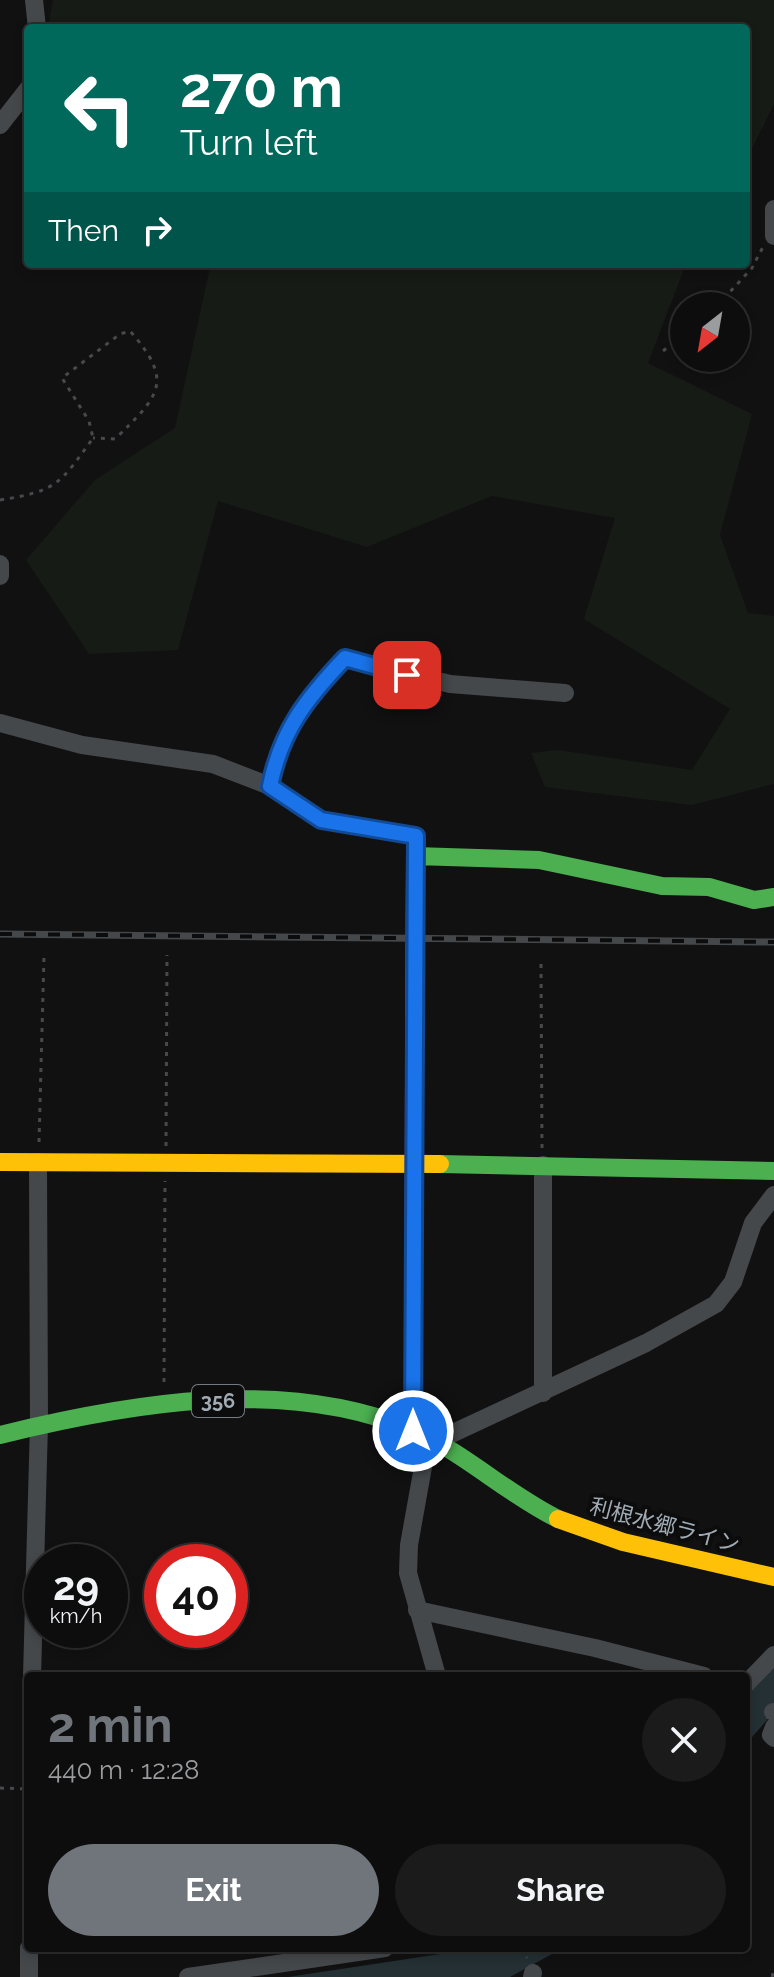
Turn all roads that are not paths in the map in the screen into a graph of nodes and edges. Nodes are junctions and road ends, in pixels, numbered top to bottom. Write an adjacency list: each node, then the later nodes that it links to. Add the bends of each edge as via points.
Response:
1 (34, 0): 2 (street)
2 (37, 24)
3 (24, 94): 4 (street)
4 (0, 125)
5 (774, 209): 6 (street)
6 (773, 234)
7 (0, 564): 8 (street)
8 (0, 576)
9 (565, 693): 11 (street, via 450,684 345,658 284,737)
10 (0, 723): 11 (street, via 82,745 202,761)
11 (270, 786): 12 (street, via 321,820 416,836)
12 (415, 856): 13 (main road, via 539,860 662,886 709,887 754,900); 16 (main road)
13 (774, 897)
14 (0, 1162): 15 (main road)
15 (38, 1162): 16 (main road); 21 (street)
16 (412, 1165): 17 (main road); 23 (main road)
17 (543, 1165): 18 (main road); 20 (street)
18 (774, 1171)
19 (774, 1195): 20 (street, via 753,1223 733,1282 716,1304)
20 (543, 1393): 23 (street)
21 (39, 1424): 22 (main road, 利根水郷ライン / 356); 23 (main road, 利根水郷ライン / 356, via 249,1400 341,1412); 27 (street)
22 (0, 1435)
23 (425, 1437): 24 (main road, 利根水郷ライン / 356, via 574,1526); 25 (street, via 409,1545 408,1573)
24 (774, 1577)
25 (417, 1610): 28 (street); 29 (street)
26 (774, 1655): 30 (street)
27 (32, 1672)
28 (436, 1672)
29 (688, 1672)
30 (750, 1680)
31 (774, 1727): 32 (street)
32 (774, 1738)
33 (29, 1952): 35 (street)
34 (358, 1952): 36 (street)
35 (29, 1977)
36 (188, 1977)

